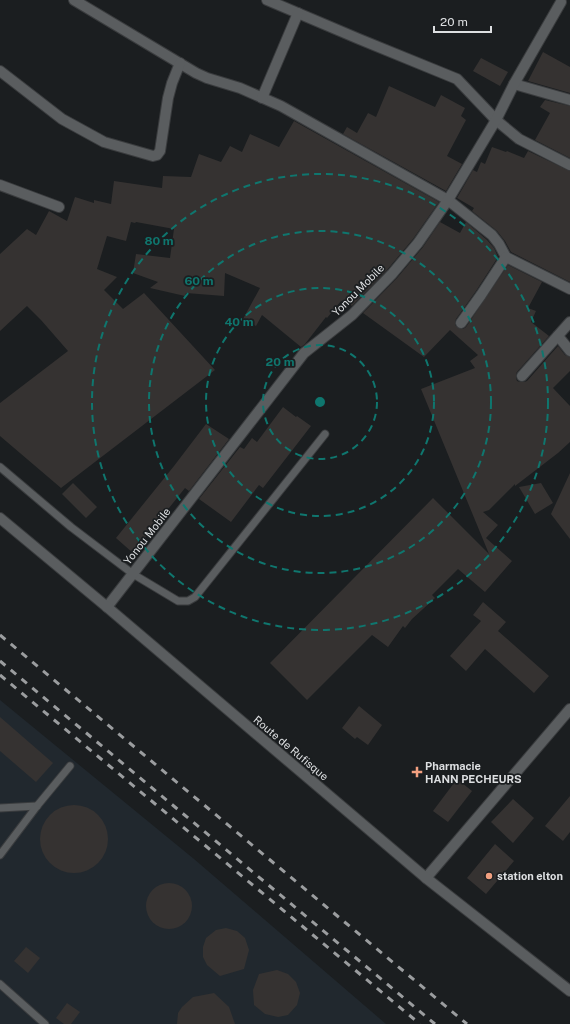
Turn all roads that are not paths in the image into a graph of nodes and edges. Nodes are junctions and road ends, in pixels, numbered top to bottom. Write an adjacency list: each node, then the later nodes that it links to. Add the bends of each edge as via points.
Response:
1 (74, 0): 5 (street)
2 (267, 0): 4 (street)
3 (560, 1): 7 (street, Yonou Mobile)
4 (298, 13): 8 (street); 10 (street, via 457,79)
5 (180, 63): 6 (street, via 168,98 160,151 153,156 104,142 62,119); 8 (street, via 207,78)
6 (0, 71)
7 (514, 84): 9 (street); 10 (street, Yonou Mobile)
8 (262, 98): 13 (street, via 297,114)
9 (570, 100)
10 (496, 120): 11 (street, via 519,139); 13 (street, Yonou Mobile)
11 (570, 165)
12 (0, 185): 14 (street)
13 (448, 200): 15 (street, via 492,235); 25 (street, Yonou Mobile, via 418,243 392,274 352,315 304,353)
14 (59, 207)
15 (506, 257): 16 (street); 18 (street)
16 (570, 289)
17 (570, 322): 19 (street)
18 (461, 323)
19 (558, 336): 20 (street); 21 (street)
20 (570, 350)
21 (522, 376)
22 (325, 434): 25 (lane, via 196,597 188,601 178,601)
23 (0, 466): 25 (lane, via 71,527)
24 (0, 518): 26 (street, Route de Rufisque)
25 (133, 574): 26 (street, Yonou Mobile)
26 (107, 607): 32 (street, Route de Rufisque)
27 (570, 709): 32 (street)
28 (70, 766): 29 (lane)
29 (37, 806): 30 (lane); 31 (lane)
30 (0, 808)
31 (0, 855)
32 (426, 878): 34 (street, Route de Rufisque)
33 (0, 984): 35 (lane)
34 (570, 991)
35 (44, 1024)

